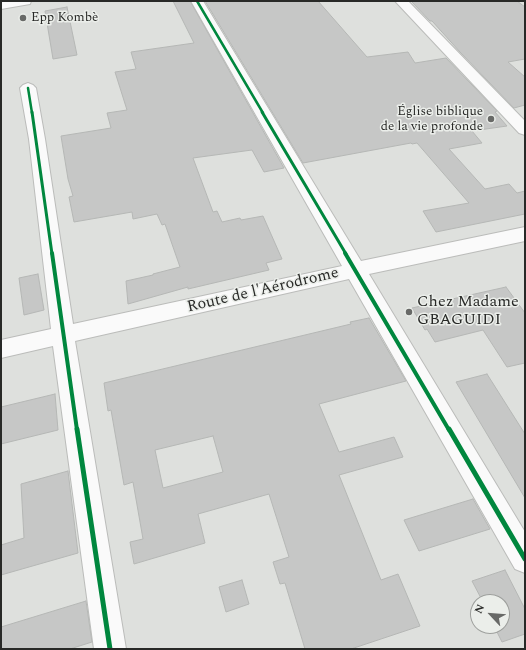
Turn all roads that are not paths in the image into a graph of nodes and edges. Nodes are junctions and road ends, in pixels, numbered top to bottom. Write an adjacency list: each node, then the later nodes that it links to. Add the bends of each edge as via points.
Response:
1 (198, 1): 6 (street)
2 (401, 1): 4 (street)
3 (28, 88): 7 (street)
4 (525, 130)
5 (525, 234): 6 (street, Route de l'Aérodrome)
6 (355, 270): 7 (street, Route de l'Aérodrome); 9 (street)
7 (63, 335): 8 (street, Route de l'Aérodrome); 10 (street)
8 (1, 349)
9 (525, 559)
10 (110, 649)

